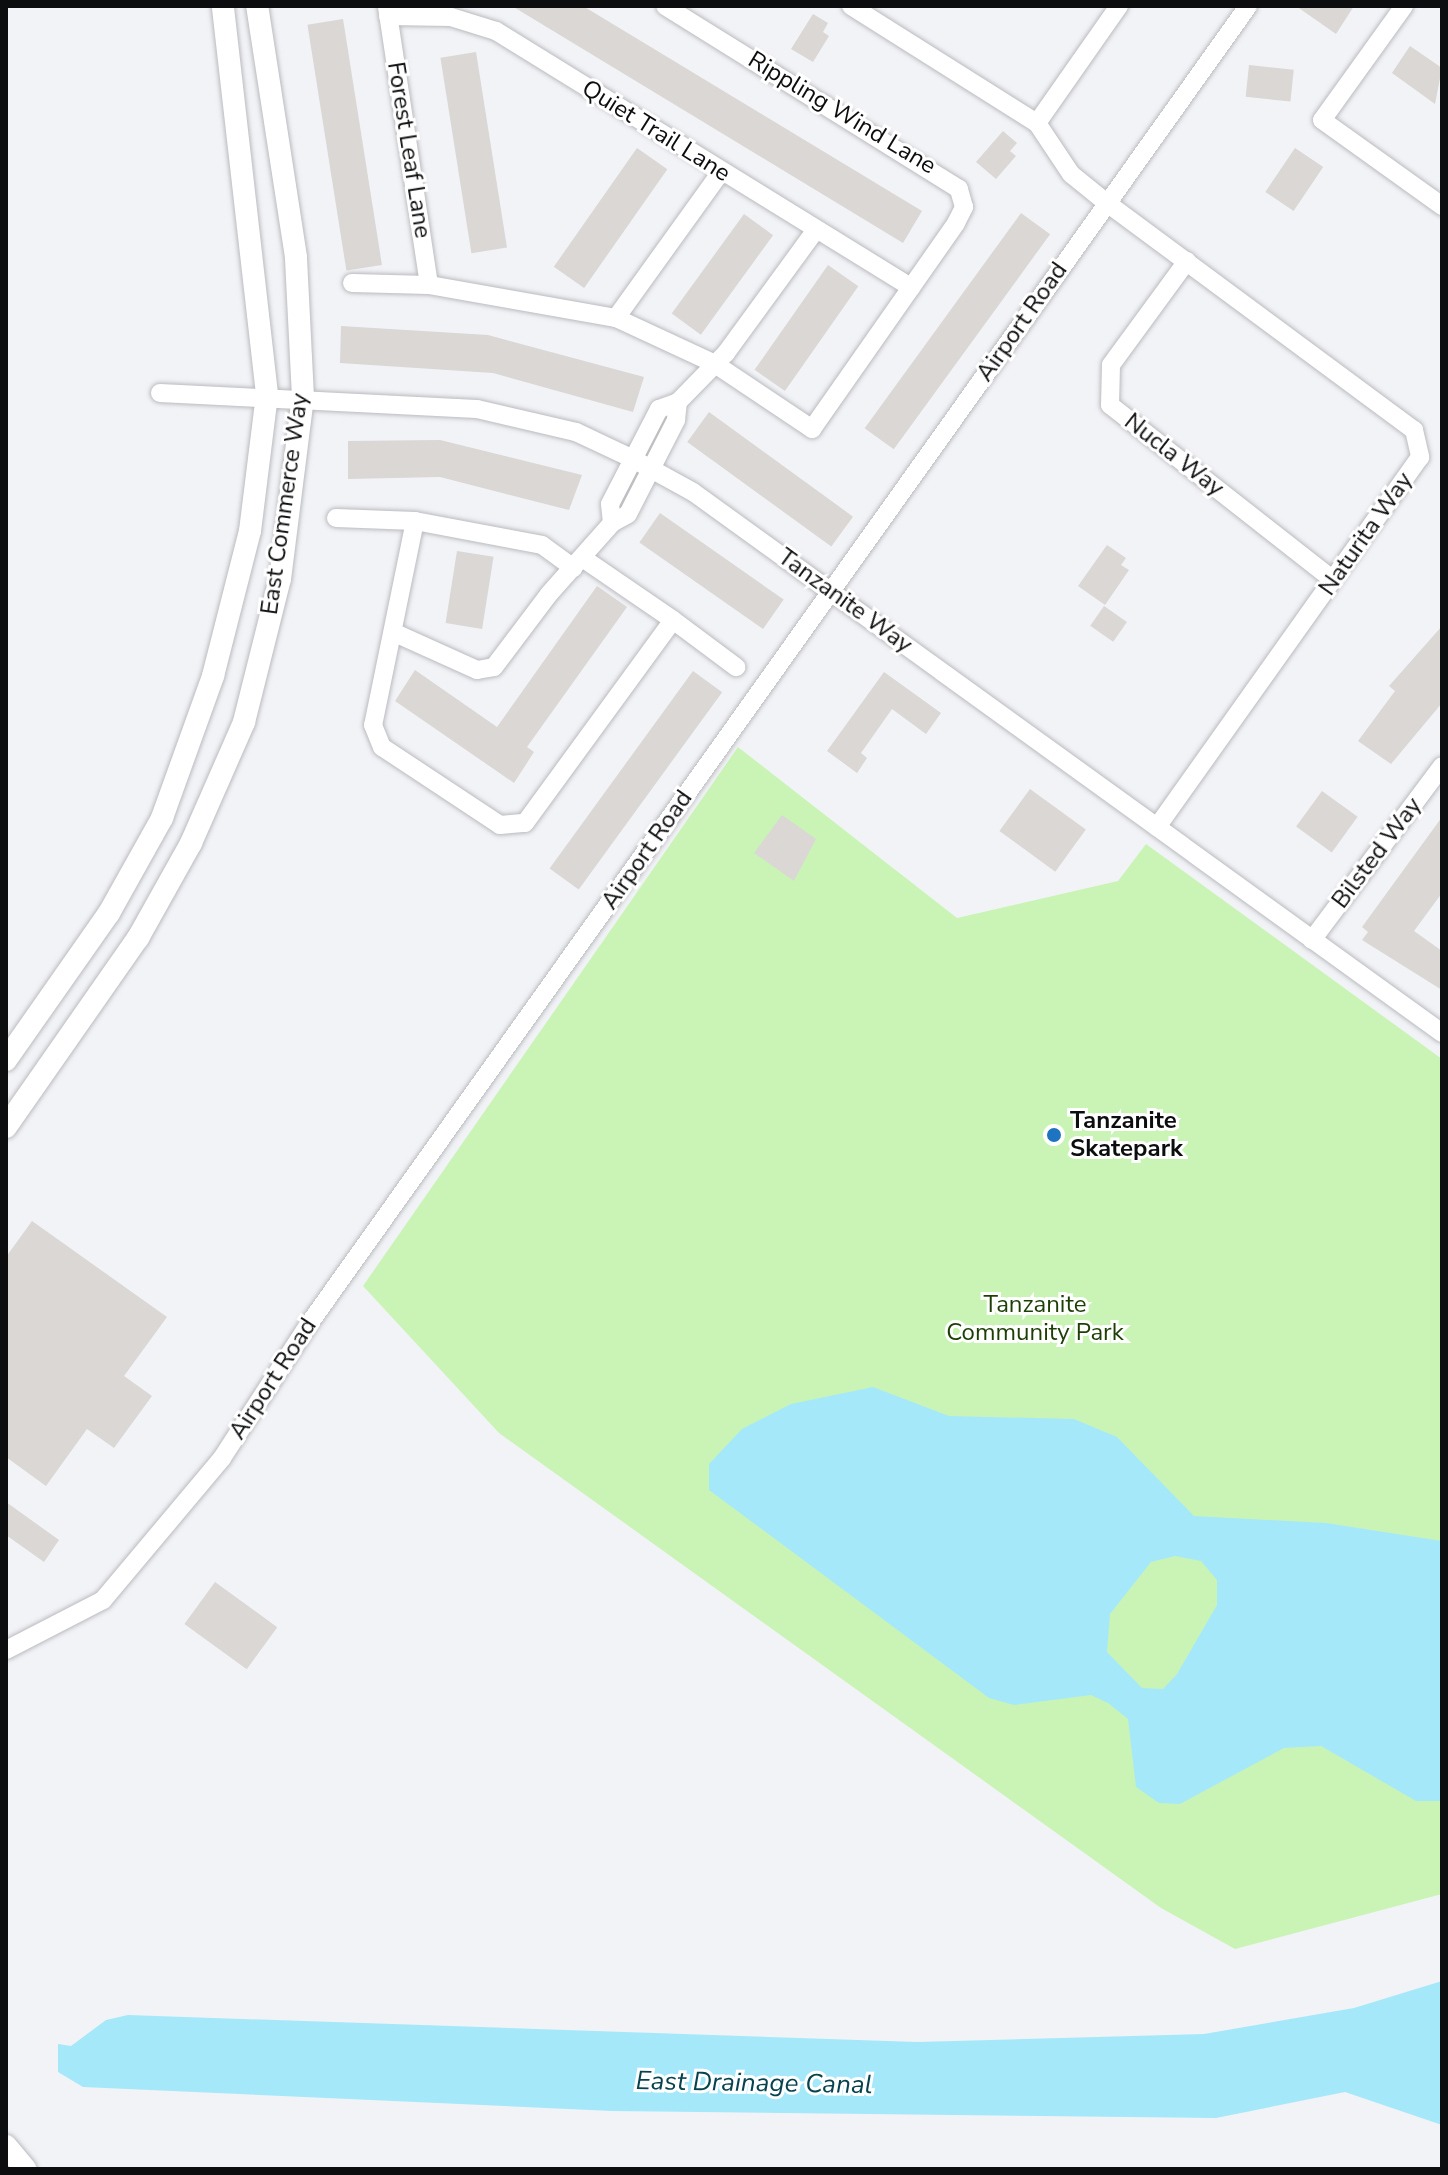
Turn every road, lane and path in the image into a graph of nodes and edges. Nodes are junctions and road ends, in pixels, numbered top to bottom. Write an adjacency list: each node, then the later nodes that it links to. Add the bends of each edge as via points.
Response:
1 (223, 6): 21 (main road, East Commerce Way)
2 (257, 6): 22 (main road, East Commerce Way, via 296,257)
3 (665, 6): 17 (street, Rippling Wind Lane, via 959,189 964,207)
4 (851, 6): 9 (street)
5 (1119, 6): 9 (street)
6 (1248, 6): 11 (street, Airport Road)
7 (1404, 6): 12 (street, via 1322,120)
8 (388, 11): 10 (street, Quiet Trail Lane, via 451,17 496,31); 16 (street, Forest Leaf Lane)
9 (1037, 123): 11 (street, Naturita Way, via 1071,174)
10 (721, 172): 13 (street, Quiet Trail Lane); 18 (street)
11 (1107, 203): 14 (street, Naturita Way); 31 (street, Airport Road)
12 (1442, 206)
13 (815, 231): 17 (street, Quiet Trail Lane); 19 (street)
14 (1187, 261): 30 (street, Nucla Way, via 1111,365 1110,405); 30 (street, Naturita Way, via 1414,430 1420,457)
15 (352, 283): 16 (street)
16 (429, 285): 18 (street)
17 (911, 287): 19 (street, Rippling Wind Lane, via 812,429)
18 (616, 318): 19 (street)
19 (715, 364): 23 (street)
20 (160, 393): 21 (street, Tanzanite Way)
21 (267, 394): 22 (street, Tanzanite Way); 39 (main road, East Commerce Way, via 247,545 213,676 162,818 109,913)
22 (303, 397): 24 (street, Tanzanite Way, via 477,409 576,432); 40 (main road, East Commerce Way, via 280,579 244,722 138,938)
23 (678, 402): 24 (street, via 659,409); 25 (street)
24 (633, 459): 25 (street, Tanzanite Way); 28 (street, via 610,504)
25 (653, 472): 28 (street, via 628,514); 31 (street, Tanzanite Way)
26 (336, 518): 27 (street)
27 (415, 521): 29 (street, via 542,545); 33 (street)
28 (612, 523): 29 (street)
29 (579, 563): 32 (street); 33 (street, via 494,667 477,670)
30 (1333, 580): 36 (street, Naturita Way)
31 (832, 591): 36 (street, Tanzanite Way); 41 (street, Airport Road, via 309,1324 222,1458 103,1600)
32 (673, 620): 33 (street, via 525,823 500,825 382,747 373,725); 34 (street)
33 (395, 633)
34 (736, 667)
35 (1442, 766): 37 (street, Bilsted Way)
36 (1157, 827): 37 (street, Tanzanite Way)
37 (1312, 940): 38 (street, Tanzanite Way)
38 (1442, 1033)
39 (6, 1060)
40 (6, 1127)
41 (6, 1650)
42 (6, 2146): 43 (main road)
43 (25, 2169)

